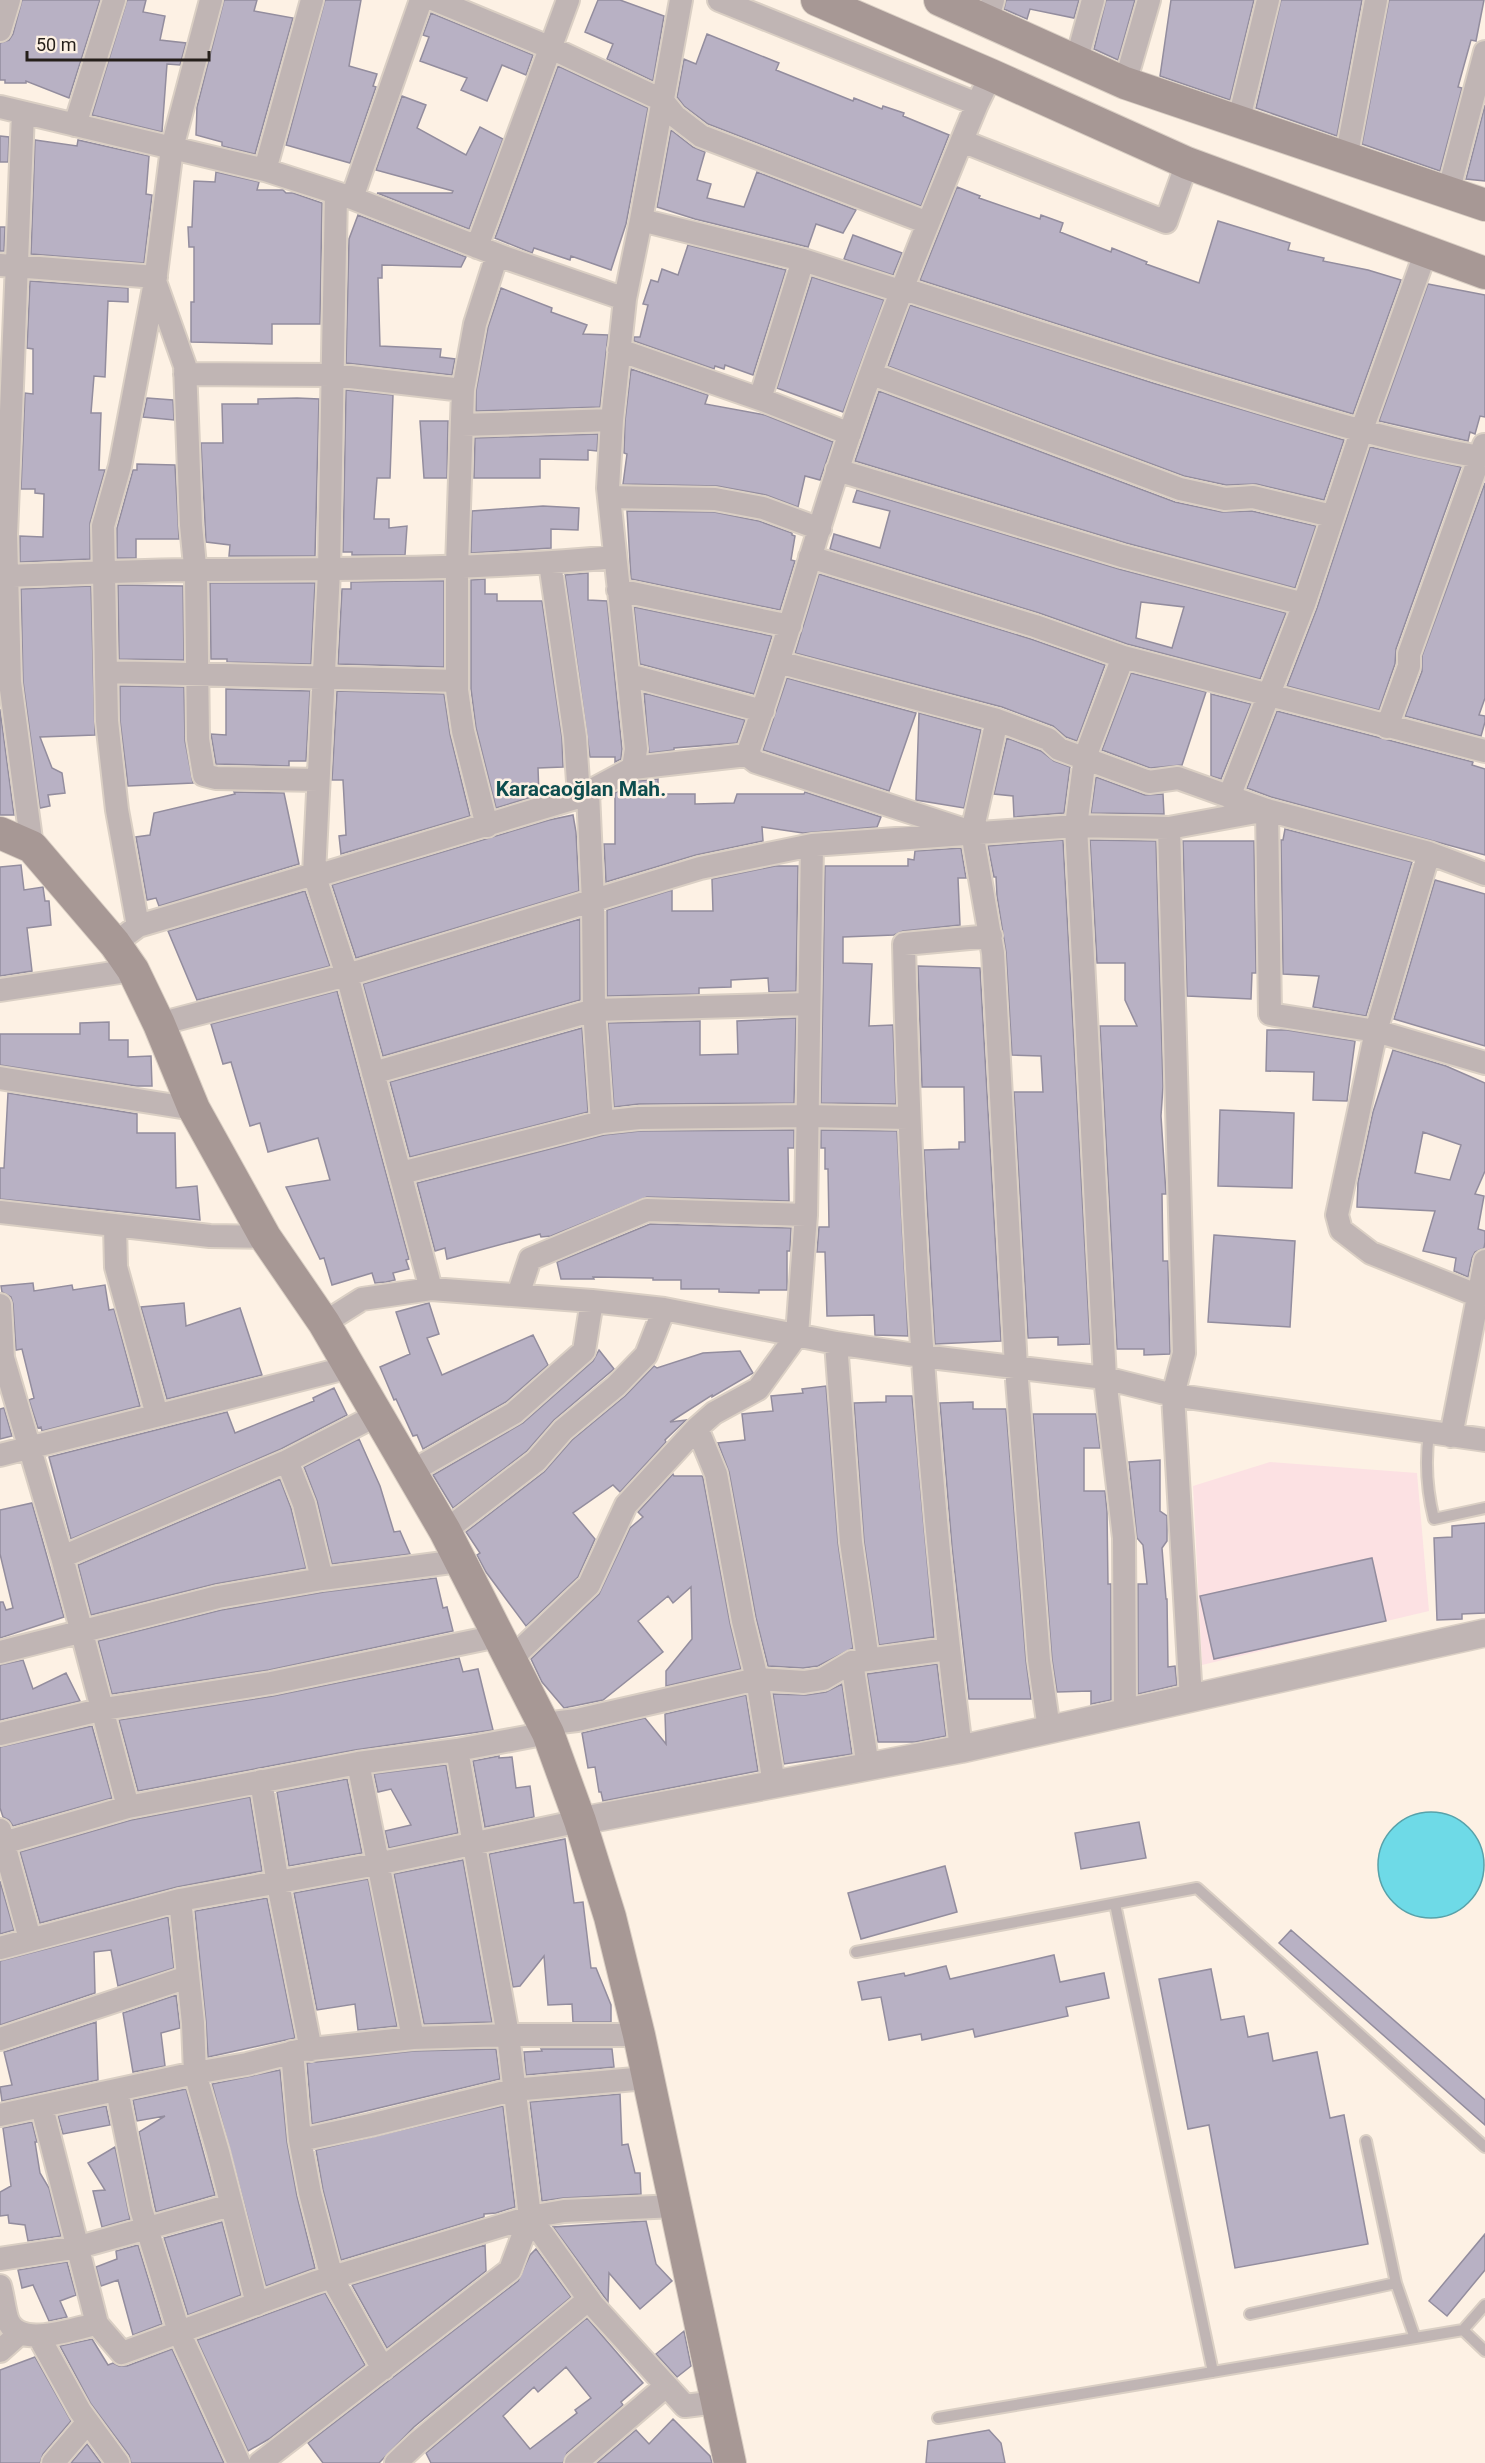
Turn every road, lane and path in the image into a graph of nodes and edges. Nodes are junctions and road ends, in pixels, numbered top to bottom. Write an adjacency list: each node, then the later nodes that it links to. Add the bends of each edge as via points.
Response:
1 (9, 0): 17 (street)
2 (114, 0): 28 (street)
3 (211, 0): 30 (street)
4 (312, 0): 33 (street)
5 (422, 0): 35 (street)
6 (435, 0): 18 (street)
7 (568, 0): 18 (street)
8 (681, 0): 23 (street)
9 (719, 0): 24 (street)
10 (817, 0): 21 (main road)
11 (940, 0): 16 (main road)
12 (1093, 0): 20 (street)
13 (1149, 0): 22 (street)
14 (1268, 0): 27 (street)
15 (1376, 0): 31 (street)
16 (990, 11): 20 (main road)
17 (0, 30)
18 (551, 48): 23 (street); 39 (street)
19 (1485, 52): 34 (street)
20 (1076, 62): 22 (main road)
21 (991, 75): 24 (street); 32 (main road)
22 (1125, 83): 27 (main road)
23 (662, 100): 37 (street); 38 (street, via 701,136)
24 (977, 104): 29 (street)
25 (0, 107): 26 (street)
26 (23, 113): 28 (street); 42 (street)
27 (1238, 123): 31 (main road)
28 (75, 125): 30 (street)
29 (962, 141): 32 (street, via 1166,222); 38 (street)
30 (172, 148): 33 (street); 44 (street)
31 (1346, 159): 34 (main road)
32 (1187, 164): 40 (main road)
33 (265, 170): 35 (street)
34 (1448, 193): 36 (main road)
35 (344, 195): 39 (street); 50 (street)
36 (1485, 205)
37 (641, 220): 41 (street); 46 (street)
38 (928, 223): 45 (street)
39 (487, 251): 46 (street); 51 (street)
40 (1426, 252): 43 (main road); 55 (street)
41 (803, 260): 45 (street); 52 (street)
42 (8, 265): 44 (street); 69 (street)
43 (1485, 273)
44 (155, 280): 48 (street); 68 (street, via 120,466 103,526)
45 (901, 290): 49 (street); 55 (street)
46 (625, 299): 47 (street)
47 (619, 350): 52 (street); 53 (street)
48 (185, 374): 50 (street); 66 (street)
49 (872, 374): 56 (street); 60 (street, via 1180,489 1225,500 1253,497)
50 (333, 375): 51 (street); 67 (street)
51 (463, 390): 54 (street)
52 (760, 399): 56 (street)
53 (612, 420): 54 (street); 59 (street)
54 (462, 425): 65 (street)
55 (1361, 432): 57 (street); 60 (street)
56 (850, 434): 58 (street)
57 (1481, 461): 83 (street, via 1408,654 1409,666)
58 (837, 470): 61 (street); 71 (street, via 1122,556)
59 (609, 497): 61 (street, via 715,500 763,508); 62 (street)
60 (1332, 516): 71 (street)
61 (820, 529): 63 (street)
62 (615, 557): 64 (street); 70 (street)
63 (810, 557): 72 (street); 73 (street)
64 (550, 563): 65 (street); 89 (street)
65 (458, 566): 67 (street); 79 (street)
66 (195, 570): 67 (street); 68 (street); 76 (street)
67 (329, 571): 78 (street)
68 (105, 573): 69 (street); 75 (street)
69 (7, 576): 98 (street, via 10,682)
70 (618, 590): 72 (street); 77 (street)
71 (1304, 604): 80 (street)
72 (790, 626): 74 (street)
73 (1123, 657): 80 (street); 86 (street)
74 (778, 662): 81 (street); 82 (street)
75 (106, 672): 76 (street); 103 (street)
76 (197, 674): 78 (street); 88 (street, via 198,739 204,775)
77 (628, 675): 81 (street); 87 (street, via 636,749)
78 (324, 677): 79 (street); 88 (street)
79 (457, 681): 92 (street, via 463,731)
80 (1268, 694): 83 (street); 90 (street)
81 (763, 711): 85 (street)
82 (997, 720): 86 (street); 95 (street)
83 (1387, 726): 84 (street)
84 (1484, 748)
85 (747, 755): 87 (street); 95 (street, via 756,762)
86 (1085, 758): 90 (street, via 1149,782 1178,778); 93 (street)
87 (633, 768): 89 (street)
88 (318, 780): 100 (street)
89 (583, 795): 92 (street); 102 (street)
90 (1228, 797): 91 (street)
91 (1267, 810): 94 (street); 99 (street); 111 (street, via 1270,1014)
92 (487, 826): 100 (street)
93 (1076, 826): 94 (street); 95 (street); 137 (street)
94 (1169, 828): 138 (street, via 1184,1353)
95 (972, 832): 97 (street); 104 (street)
96 (0, 833): 98 (main road)
97 (812, 845): 102 (street, via 700,868); 108 (street)
98 (32, 847): 103 (main road)
99 (1428, 853): 101 (street); 111 (street)
100 (314, 874): 103 (street); 106 (street)
101 (1485, 874)
102 (593, 902): 106 (street); 109 (street)
103 (126, 935): 105 (main road)
104 (991, 936): 117 (street, via 904,944); 136 (street)
105 (133, 970): 107 (street); 110 (main road)
106 (347, 975): 110 (street); 113 (street)
107 (0, 990)
108 (808, 1004): 109 (street); 116 (street)
109 (594, 1010): 113 (street); 118 (street)
110 (159, 1023): 115 (main road)
111 (1376, 1031): 112 (street); 127 (street, via 1337,1215 1341,1230 1371,1253)
112 (1485, 1063)
113 (373, 1072): 119 (street)
114 (0, 1078): 115 (street)
115 (194, 1109): 123 (main road)
116 (806, 1116): 117 (street); 118 (street); 121 (street)
117 (908, 1118): 134 (street)
118 (602, 1122): 119 (street)
119 (401, 1173): 125 (street)
120 (0, 1212): 122 (street)
121 (806, 1215): 126 (street, via 647,1210 530,1259); 132 (street)
122 (115, 1226): 123 (street, via 210,1236); 139 (street, via 116,1267)
123 (265, 1237): 131 (main road)
124 (1485, 1261): 127 (street)
125 (431, 1289): 126 (street); 131 (street, via 362,1299)
126 (518, 1295): 128 (street)
127 (1479, 1296): 142 (street)
128 (592, 1301): 130 (street); 147 (street, via 584,1351 514,1413)
129 (0, 1305): 144 (street, via 3,1358)
130 (663, 1309): 132 (street); 149 (street, via 646,1355 616,1386 563,1430 536,1461)
131 (324, 1323): 135 (main road)
132 (797, 1335): 133 (street); 141 (street, via 758,1389 714,1413)
133 (836, 1343): 134 (street); 158 (street)
134 (922, 1356): 136 (street); 156 (street)
135 (350, 1367): 139 (street); 140 (main road)
136 (1016, 1367): 137 (street); 164 (street, via 1039,1660)
137 (1105, 1378): 138 (street); 162 (street, via 1124,1538)
138 (1173, 1395): 142 (street); 160 (street)
139 (157, 1415): 144 (street)
140 (377, 1415): 146 (street); 147 (main road)
141 (697, 1428): 155 (street, via 626,1505 588,1585); 159 (street, via 716,1474)
142 (1440, 1434): 143 (street); 148 (lane, via 1427,1452 1428,1496 1434,1519)
143 (1485, 1440)
144 (30, 1447): 145 (street); 150 (street)
145 (0, 1455)
146 (286, 1461): 150 (street); 152 (street, via 304,1504)
147 (409, 1473): 149 (main road)
148 (1485, 1508)
149 (445, 1531): 151 (main road)
150 (62, 1557): 153 (street)
151 (459, 1561): 152 (street); 155 (main road)
152 (322, 1579): 153 (street, via 218,1597)
153 (83, 1630): 157 (street); 161 (street)
154 (1485, 1633): 160 (street)
155 (504, 1648): 161 (street); 163 (main road)
156 (948, 1649): 158 (street); 166 (street)
157 (0, 1652)
158 (860, 1661): 159 (street, via 823,1679); 169 (street)
159 (757, 1679): 163 (street); 171 (street)
160 (1191, 1699): 162 (street)
161 (104, 1709): 165 (street); 172 (street)
162 (1125, 1712): 164 (street)
163 (546, 1729): 167 (street); 173 (main road)
164 (1049, 1729): 166 (street)
165 (0, 1734)
166 (961, 1749): 169 (street)
167 (457, 1750): 168 (street); 175 (street)
168 (358, 1763): 170 (street); 176 (street)
169 (868, 1767): 171 (street)
170 (261, 1781): 172 (street); 177 (street)
171 (774, 1784): 173 (street)
172 (128, 1807): 174 (street)
173 (580, 1821): 175 (street); 185 (main road, via 610,1917)
174 (1, 1839): 180 (street)
175 (474, 1845): 176 (street); 184 (street)
176 (377, 1864): 177 (street); 187 (street)
177 (278, 1884): 178 (street); 188 (street)
178 (180, 1900): 180 (street); 183 (street)
179 (1115, 1904): 182 (lane); 197 (lane, via 1197,1888); 219 (lane)
180 (30, 1939): 181 (street)
181 (0, 1948)
182 (856, 1952)
183 (188, 1977): 186 (street); 189 (street)
184 (508, 2035): 185 (street); 187 (street); 192 (street)
185 (639, 2036): 190 (main road)
186 (0, 2038)
187 (413, 2038): 188 (street)
188 (301, 2051): 189 (street); 195 (street)
189 (195, 2073): 191 (street); 198 (street)
190 (646, 2078): 192 (street); 199 (main road)
191 (117, 2091): 193 (street); 201 (street)
192 (513, 2091): 195 (street); 200 (street)
193 (42, 2107): 194 (street); 202 (street)
194 (0, 2115)
195 (300, 2140): 204 (street)
196 (1366, 2141): 205 (lane)
197 (1485, 2147)
198 (231, 2205): 201 (street); 208 (street)
199 (676, 2206): 200 (street, via 564,2211); 221 (main road)
200 (530, 2217): 204 (street); 207 (street); 218 (street, via 510,2270)
201 (148, 2228): 202 (street); 213 (street)
202 (79, 2247): 203 (street); 211 (street)
203 (0, 2259)
204 (332, 2278): 208 (street); 218 (street)
205 (1396, 2283): 210 (lane); 215 (lane)
206 (0, 2286): 214 (street, via 7,2320)
207 (589, 2300): 220 (street); 228 (street)
208 (256, 2304): 213 (street)
209 (1485, 2305): 212 (lane)
210 (1250, 2314)
211 (97, 2324): 213 (street, via 122,2353); 214 (street)
212 (1463, 2330): 215 (lane); 217 (lane)
213 (179, 2332): 226 (street)
214 (29, 2336): 216 (street); 223 (street)
215 (1415, 2338): 219 (lane)
216 (0, 2351)
217 (1485, 2351)
218 (383, 2369): 227 (street)
219 (1214, 2372): 222 (lane)
220 (666, 2386): 221 (street, via 685,2406); 229 (street)
221 (717, 2402): 230 (main road)
222 (938, 2418)
223 (88, 2422): 224 (street); 225 (street)
224 (53, 2463)
225 (118, 2463)
226 (239, 2463)
227 (260, 2463)
228 (396, 2463)
229 (576, 2463)
230 (730, 2463)

